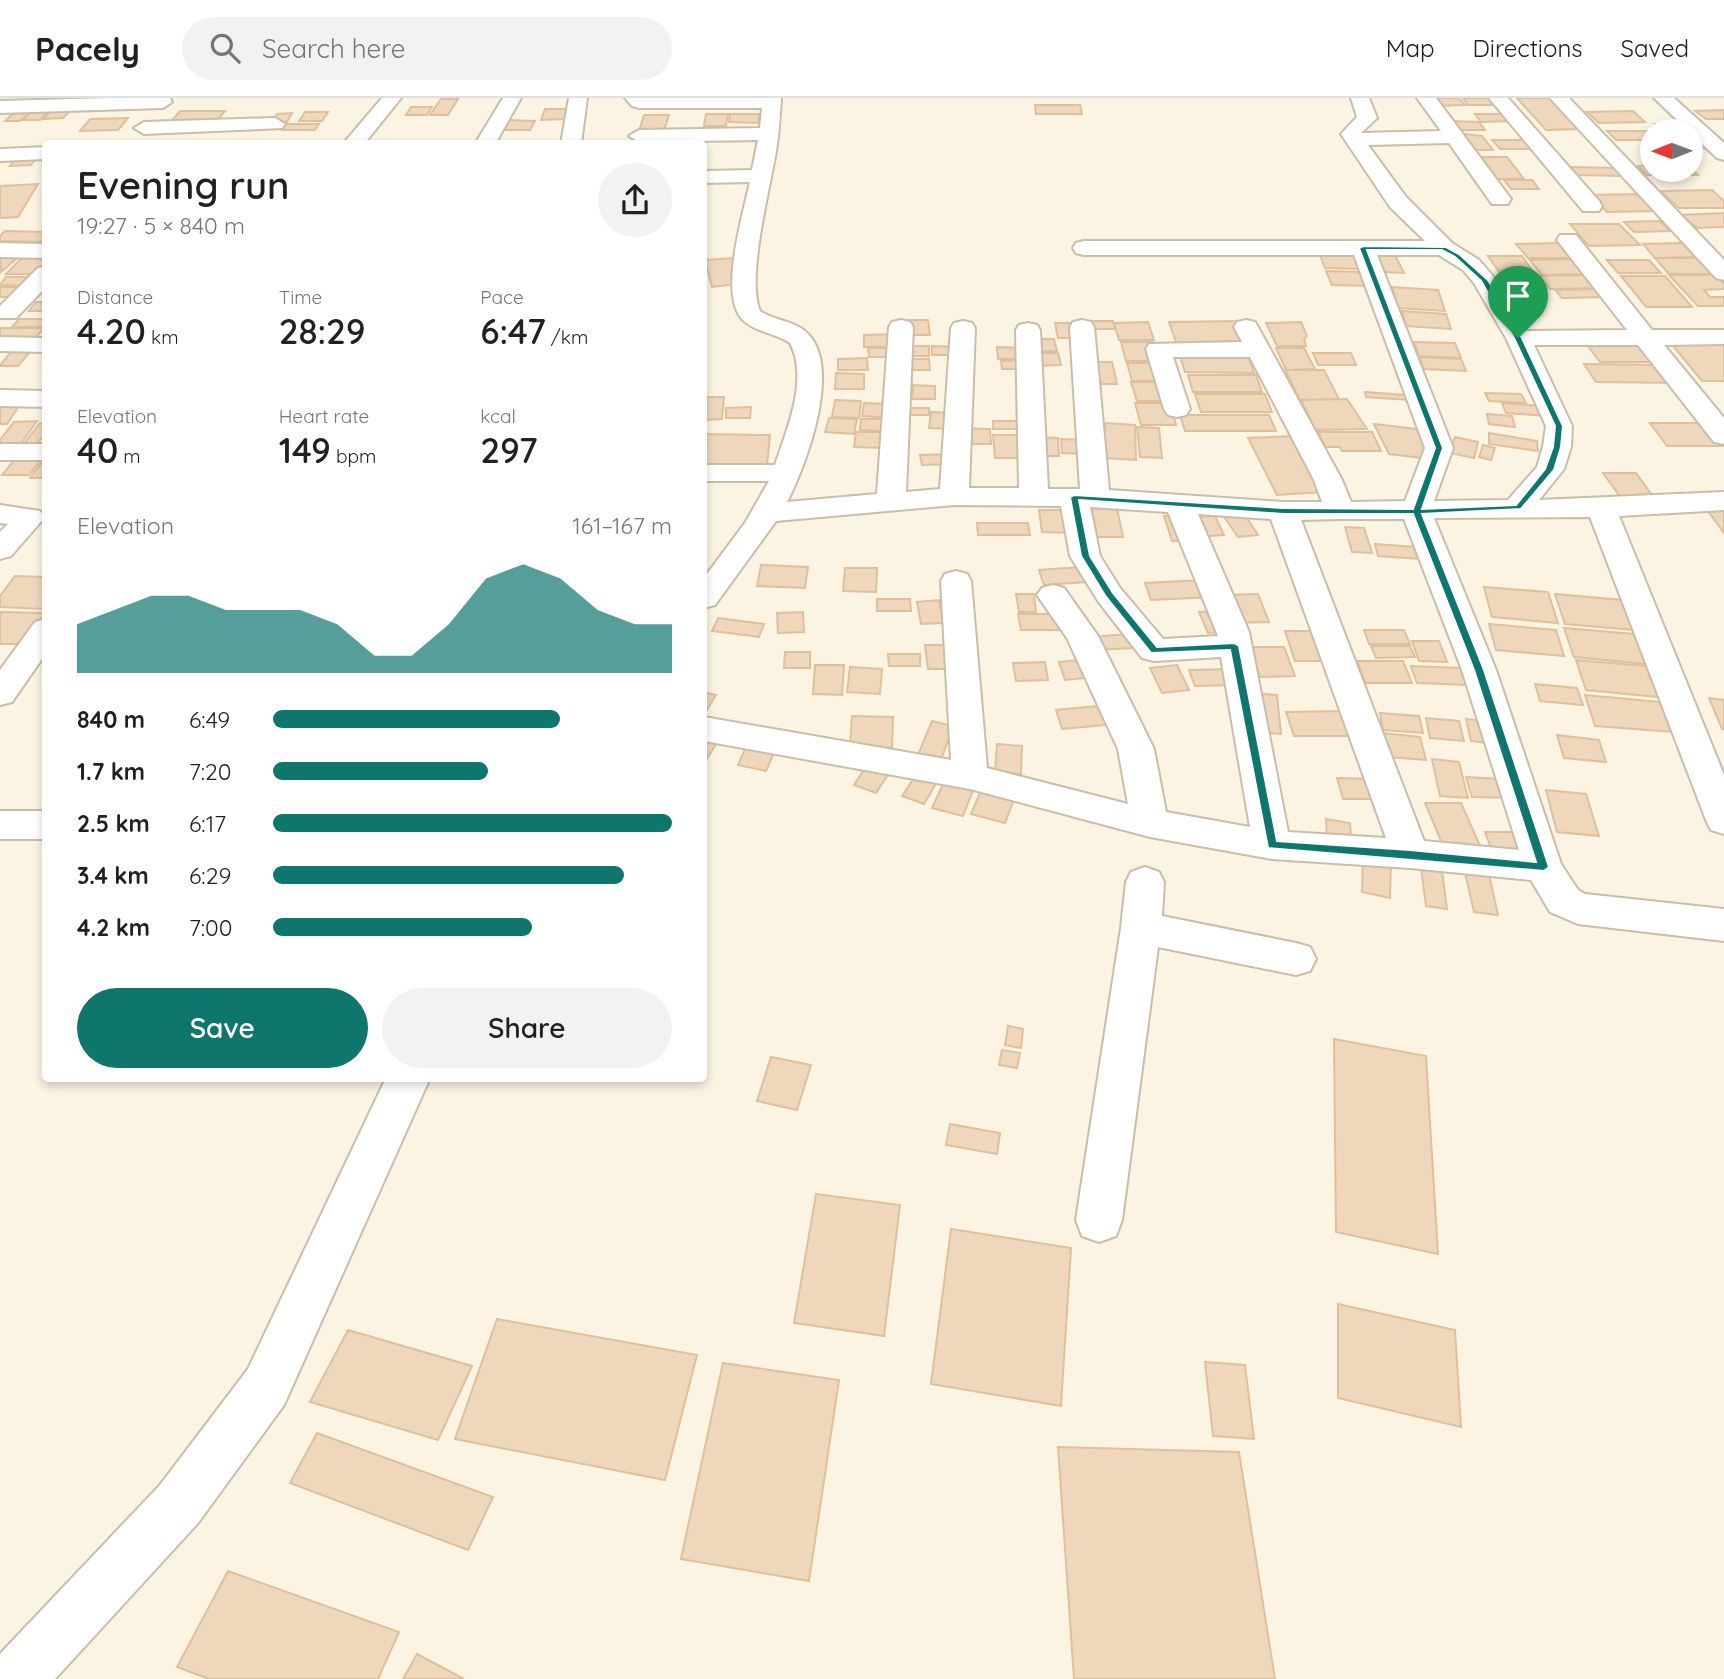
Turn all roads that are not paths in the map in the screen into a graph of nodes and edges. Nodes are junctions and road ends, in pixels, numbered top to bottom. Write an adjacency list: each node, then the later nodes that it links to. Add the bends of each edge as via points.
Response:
1 (392, 98): 20 (street)
2 (512, 98): 21 (street)
3 (578, 98): 22 (street)
4 (634, 98): 10 (street, via 639,102)
5 (1360, 98): 19 (street, via 1367,118 1353,130)
6 (1426, 98): 18 (street)
7 (1498, 98): 30 (street)
8 (1559, 98): 29 (street)
9 (1663, 98): 25 (street)
10 (691, 99): 11 (street)
11 (772, 100): 16 (street)
12 (0, 107): 13 (street)
13 (153, 116): 14 (street); 15 (street)
14 (271, 116)
15 (20, 122)
16 (770, 134): 17 (street); 26 (street)
17 (639, 136)
18 (1455, 137): 19 (street); 31 (street)
19 (1355, 139): 36 (street, via 1390,193)
20 (356, 140)
21 (487, 140)
22 (572, 140)
23 (42, 153): 24 (street)
24 (0, 155)
25 (1724, 155)
26 (762, 176): 27 (street); 60 (street, via 748,254 747,309 802,341 810,376 808,400)
27 (707, 177)
28 (1665, 185): 29 (street)
29 (1642, 186): 30 (street); 39 (street)
30 (1574, 187): 32 (street)
31 (1500, 199)
32 (1591, 206)
33 (1568, 240): 47 (street)
34 (1084, 248): 35 (street)
35 (1363, 248): 36 (street); 71 (street, via 1439,448)
36 (1444, 248): 49 (street, via 1471,265 1484,280)
37 (0, 250): 38 (street)
38 (42, 251)
39 (1724, 273)
40 (42, 277): 41 (street)
41 (7, 313)
42 (1150, 323): 52 (street)
43 (901, 327): 65 (street)
44 (1082, 327): 63 (street)
45 (963, 328): 61 (street)
46 (1028, 330): 62 (street)
47 (1646, 337): 48 (street); 49 (street); 56 (street)
48 (1724, 337)
49 (1518, 338): 67 (street, via 1559,426 1549,470)
50 (0, 344): 51 (street)
51 (42, 345)
52 (1158, 349): 55 (street); 70 (street, via 1251,338 1328,480)
53 (0, 398): 54 (street)
54 (42, 399)
55 (1177, 409)
56 (1724, 436)
57 (0, 452): 58 (street)
58 (42, 452)
59 (707, 473): 60 (street)
60 (786, 473): 72 (street)
61 (954, 495): 62 (street); 65 (street)
62 (1034, 496): 63 (street)
63 (1084, 498): 66 (street); 79 (street, via 1085,556 1154,650)
64 (1724, 501): 68 (street)
65 (891, 503): 72 (street)
66 (1179, 504): 69 (street); 79 (street, via 1233,632)
67 (1518, 507): 68 (street); 71 (street)
68 (1601, 508): 83 (street)
69 (1283, 511): 70 (street); 88 (street)
70 (1340, 511): 71 (street)
71 (1416, 511): 89 (street, via 1479,670)
72 (766, 513): 76 (street)
73 (0, 514): 74 (street, via 30,517)
74 (0, 550)
75 (956, 582): 82 (street)
76 (707, 594)
77 (1053, 595): 84 (street, via 1082,636 1136,749)
78 (42, 635): 80 (street)
79 (1234, 646): 87 (street)
80 (0, 694)
81 (707, 730): 82 (street)
82 (970, 776): 84 (street)
83 (1724, 820)
84 (1150, 823): 87 (street)
85 (0, 825): 86 (street)
86 (42, 825)
87 (1272, 845): 88 (street)
88 (1410, 854): 89 (street)
89 (1544, 867): 91 (street, via 1564,901 1578,909)
90 (1145, 882): 92 (street)
91 (1724, 925)
92 (1141, 928): 93 (street); 95 (street)
93 (1296, 959)
94 (406, 1082): 96 (street, via 266,1387 179,1504)
95 (1099, 1220)
96 (16, 1679)

